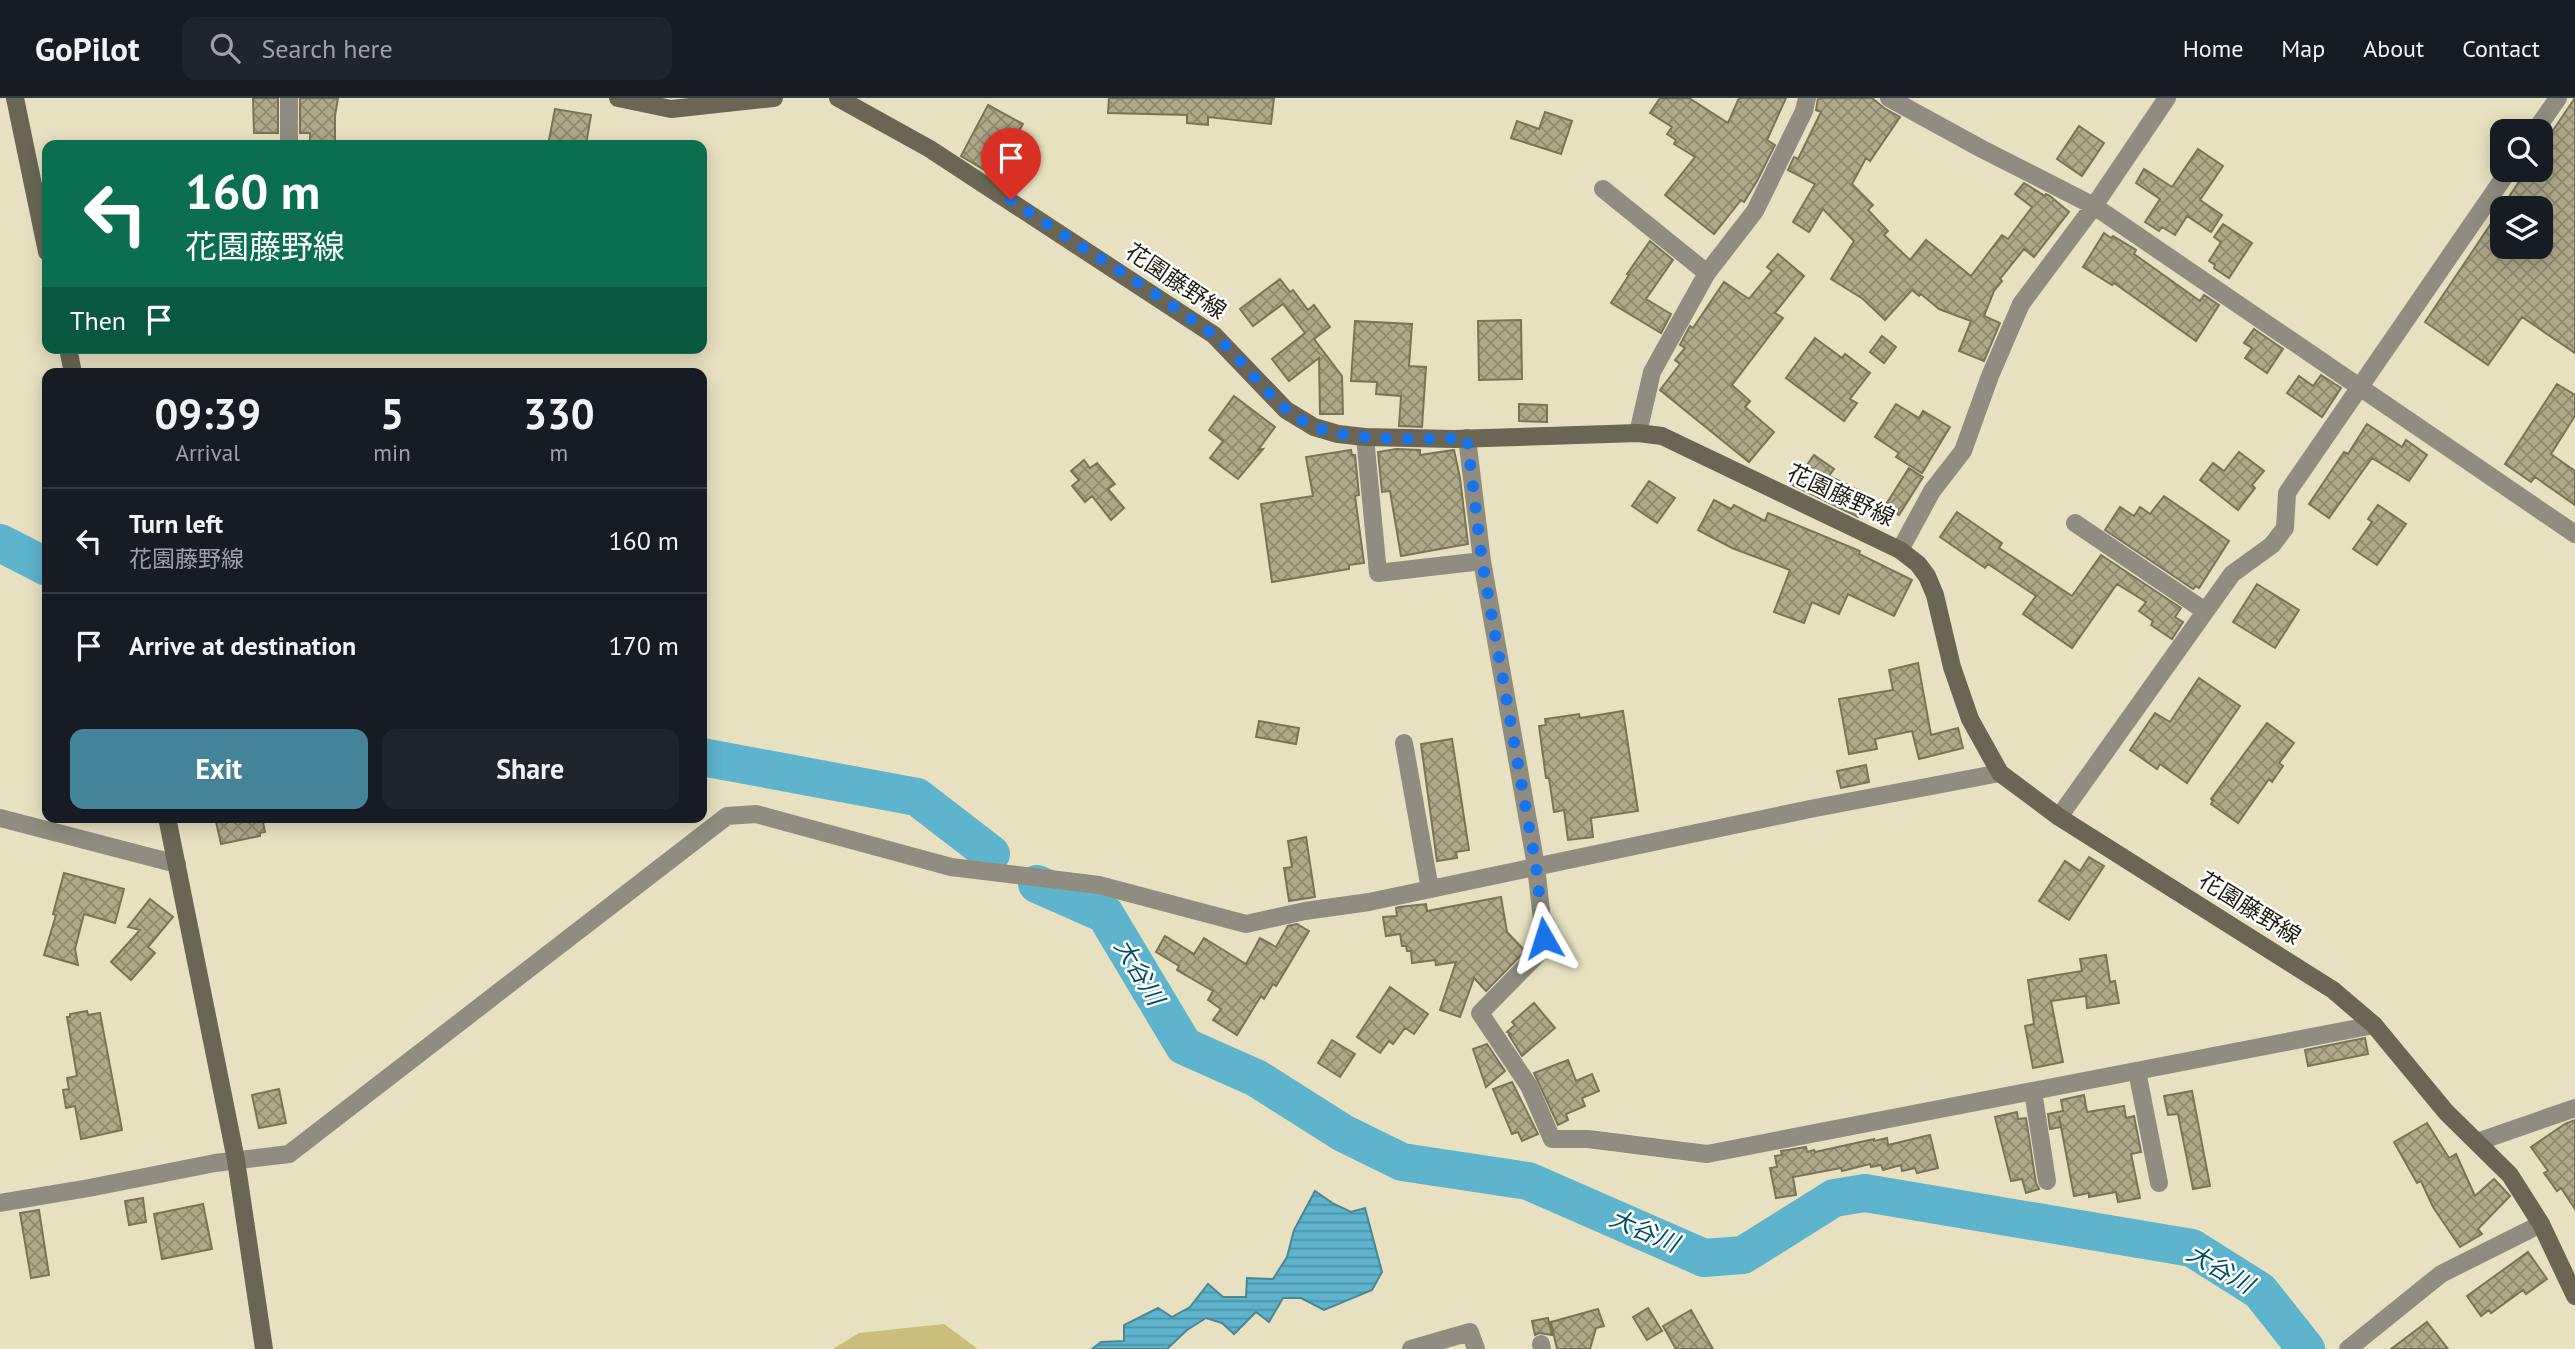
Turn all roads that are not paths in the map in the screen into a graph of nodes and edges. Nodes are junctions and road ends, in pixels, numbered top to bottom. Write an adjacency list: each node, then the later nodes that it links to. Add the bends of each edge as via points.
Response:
1 (15, 98): 15 (main road)
2 (289, 98): 11 (street)
3 (618, 98): 4 (main road, via 671,109)
4 (774, 98)
5 (842, 98): 19 (main road, 花園藤野線, via 930,149 1214,335 1286,410 1314,427)
6 (1807, 98): 16 (street, via 1755,211)
7 (1889, 98): 14 (street)
8 (2166, 98): 14 (street)
9 (2558, 98): 10 (street)
10 (2543, 119)
11 (289, 140)
12 (2501, 182): 17 (street)
13 (1602, 189): 16 (street)
14 (2094, 206): 17 (street); 23 (street, via 2021,304 1963,451 1932,491)
15 (42, 228)
16 (1707, 273): 18 (street, via 1652,372)
17 (2361, 387): 22 (street); 25 (street, via 2287,493 2285,528 2272,545 2232,574)
18 (1638, 433): 20 (main road, 花園藤野線); 23 (main road, 花園藤野線, via 1662,436)
19 (1365, 437): 20 (main road, 花園藤野線); 24 (street, via 1378,573)
20 (1467, 438): 24 (street)
21 (2075, 523): 25 (street)
22 (2575, 534)
23 (1900, 550): 27 (main road, 花園藤野線, via 1927,576 1970,719)
24 (1482, 561): 32 (street)
25 (2205, 611): 28 (street)
26 (1404, 743): 33 (street)
27 (2000, 773): 28 (main road, 花園藤野線); 32 (street)
28 (2059, 817): 34 (main road, 花園藤野線, via 2333,989)
29 (0, 818): 31 (street)
30 (168, 823): 31 (main road)
31 (177, 864): 39 (main road)
32 (1536, 866): 33 (street); 36 (street, via 1544,938 1537,955 1480,1013 1528,1086 1552,1139 1707,1154)
33 (1430, 889): 39 (street, via 1246,923 1099,885 951,867 756,814 727,816 289,1154)
34 (2374, 1025): 35 (street); 38 (main road, 花園藤野線)
35 (2137, 1071): 36 (street); 41 (street)
36 (2033, 1091): 40 (street)
37 (2575, 1108): 38 (street)
38 (2477, 1142): 43 (main road, 花園藤野線, via 2510,1175)
39 (236, 1160): 42 (street); 45 (main road)
40 (2047, 1181)
41 (2159, 1183)
42 (0, 1203)
43 (2541, 1224): 44 (main road, 花園藤野線); 48 (street, via 2441,1274)
44 (2575, 1296)
45 (264, 1349)
46 (1411, 1349): 47 (street, via 1470,1332)
47 (1476, 1349)
48 (2348, 1349)

